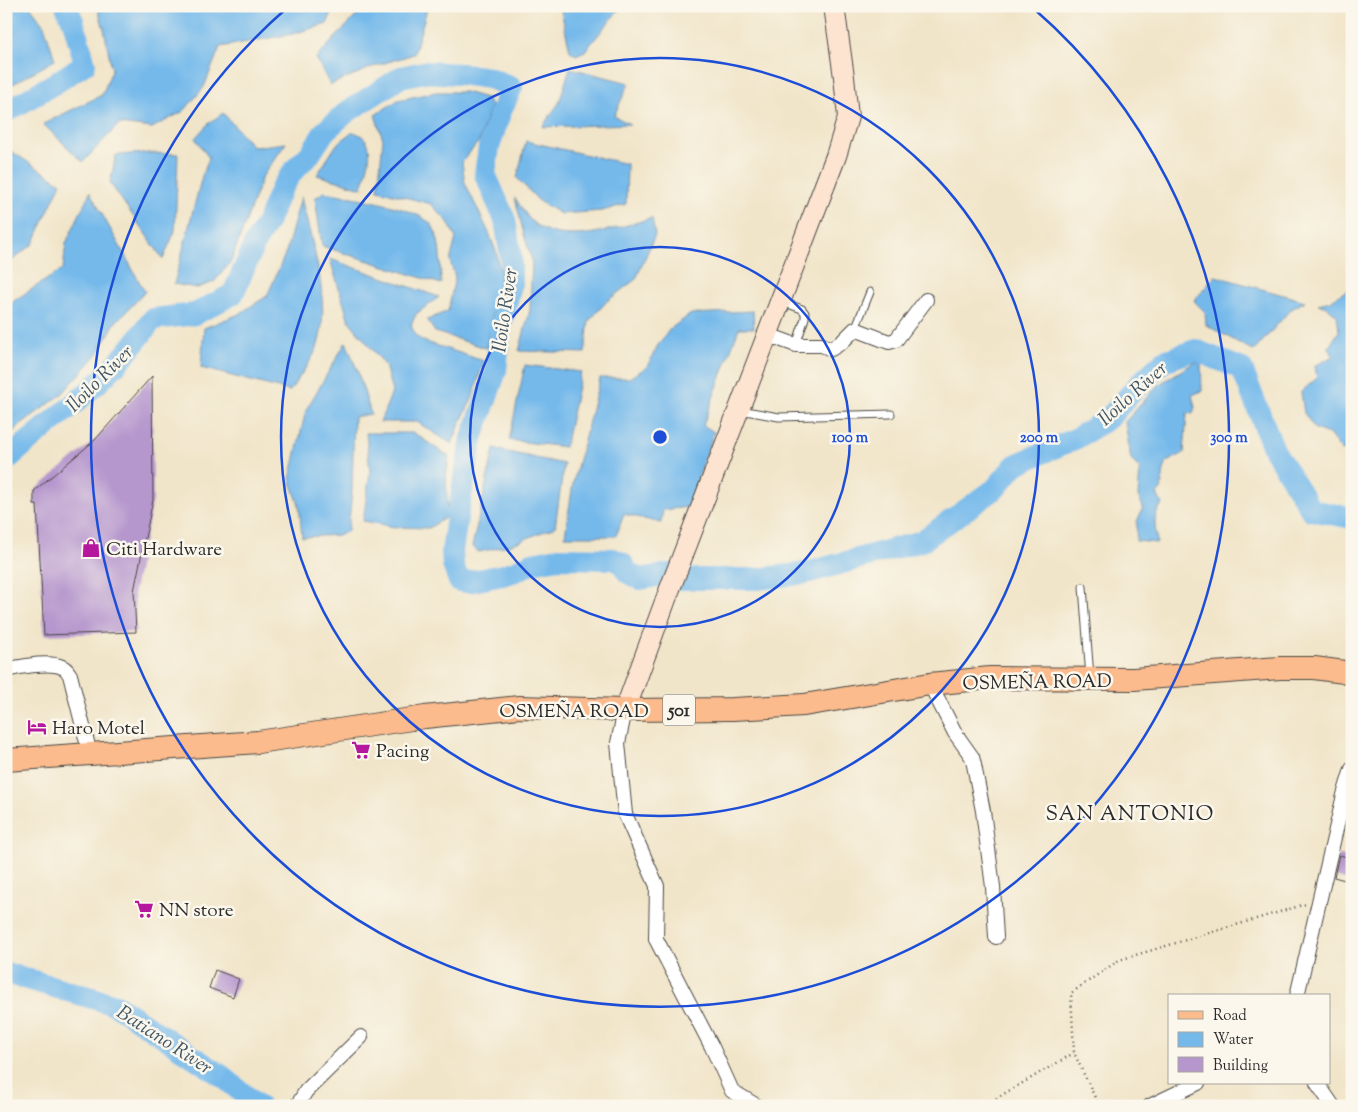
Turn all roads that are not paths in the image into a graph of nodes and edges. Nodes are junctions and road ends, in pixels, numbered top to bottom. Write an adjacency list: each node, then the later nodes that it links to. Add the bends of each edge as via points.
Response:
1 (834, 6): 4 (street, via 848,117)
2 (870, 292): 5 (lane)
3 (926, 300): 5 (street, via 896,340 889,342)
4 (781, 302): 6 (street); 7 (lane, via 806,313)
5 (855, 329): 7 (street, via 831,349 822,345)
6 (768, 336): 7 (street); 8 (street)
7 (796, 345)
8 (740, 410): 9 (lane, via 778,417); 15 (street)
9 (891, 414)
10 (1083, 587): 13 (lane)
11 (6, 670): 16 (street, via 49,665 66,669)
12 (1352, 673): 13 (main road, OSMEÑA ROAD / 501, via 1280,668)
13 (1090, 680): 14 (main road, OSMEÑA ROAD / 501, via 1027,677)
14 (930, 684): 15 (main road, OSMEÑA ROAD / 501, via 804,705); 19 (street, via 954,733 972,757 983,811)
15 (625, 710): 16 (main road, OSMEÑA ROAD / 501, via 519,707 425,717 258,742); 25 (street, via 618,743 625,814 657,886 656,939 732,1091)
16 (90, 754): 17 (main road, OSMEÑA ROAD / 501)
17 (6, 760)
18 (1352, 769): 20 (street)
19 (996, 937)
20 (1297, 994)
21 (361, 1037): 24 (street, via 306,1091)
22 (1196, 1084): 26 (street)
23 (1318, 1084): 27 (street)
24 (297, 1106)
25 (757, 1106)
26 (1150, 1106)
27 (1333, 1106)

